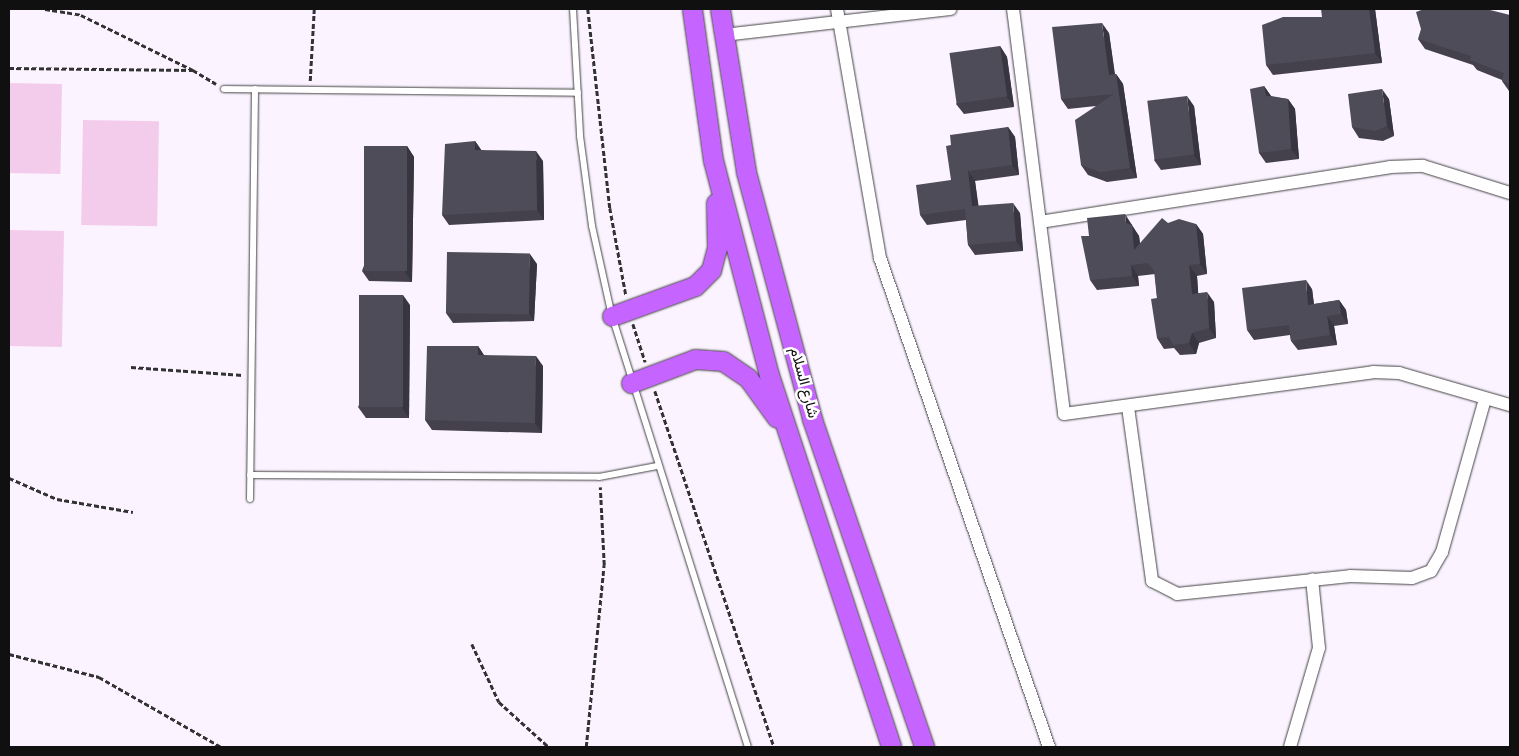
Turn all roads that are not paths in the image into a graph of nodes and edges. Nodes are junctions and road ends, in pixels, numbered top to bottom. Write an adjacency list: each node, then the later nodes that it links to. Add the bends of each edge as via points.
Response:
1 (574, 9): 10 (lane)
2 (692, 9): 11 (main road, شارع السلام)
3 (720, 9): 7 (main road, شارع السلام)
4 (951, 9): 6 (street)
5 (1013, 9): 13 (street)
6 (838, 15): 7 (street); 27 (street, via 880,258)
7 (723, 35): 26 (main road, شارع السلام, via 746,172 812,419)
8 (224, 89): 9 (lane)
9 (256, 89): 10 (lane); 21 (lane)
10 (578, 93): 14 (lane, via 592,226)
11 (713, 160): 14 (main road, via 717,248 711,270 695,286); 19 (main road, شارع السلام)
12 (1510, 193): 13 (street, via 1423,166 1390,167)
13 (1040, 222): 18 (street, via 1064,414)
14 (612, 316): 15 (lane)
15 (631, 383): 19 (main road, via 695,359 723,361 748,378); 20 (lane)
16 (1485, 399): 17 (street); 18 (street, via 1399,373 1373,372); 23 (street, via 1442,552 1431,571 1412,578)
17 (1510, 405)
18 (1128, 407): 23 (street, via 1152,581 1177,594)
19 (788, 433): 25 (main road, شارع السلام)
20 (657, 466): 21 (lane, via 599,477); 24 (lane)
21 (250, 475): 22 (lane)
22 (250, 499)
23 (1312, 579): 28 (street, via 1318,648)
24 (748, 747)
25 (891, 747)
26 (924, 747)
27 (1049, 747)
28 (1290, 747)

